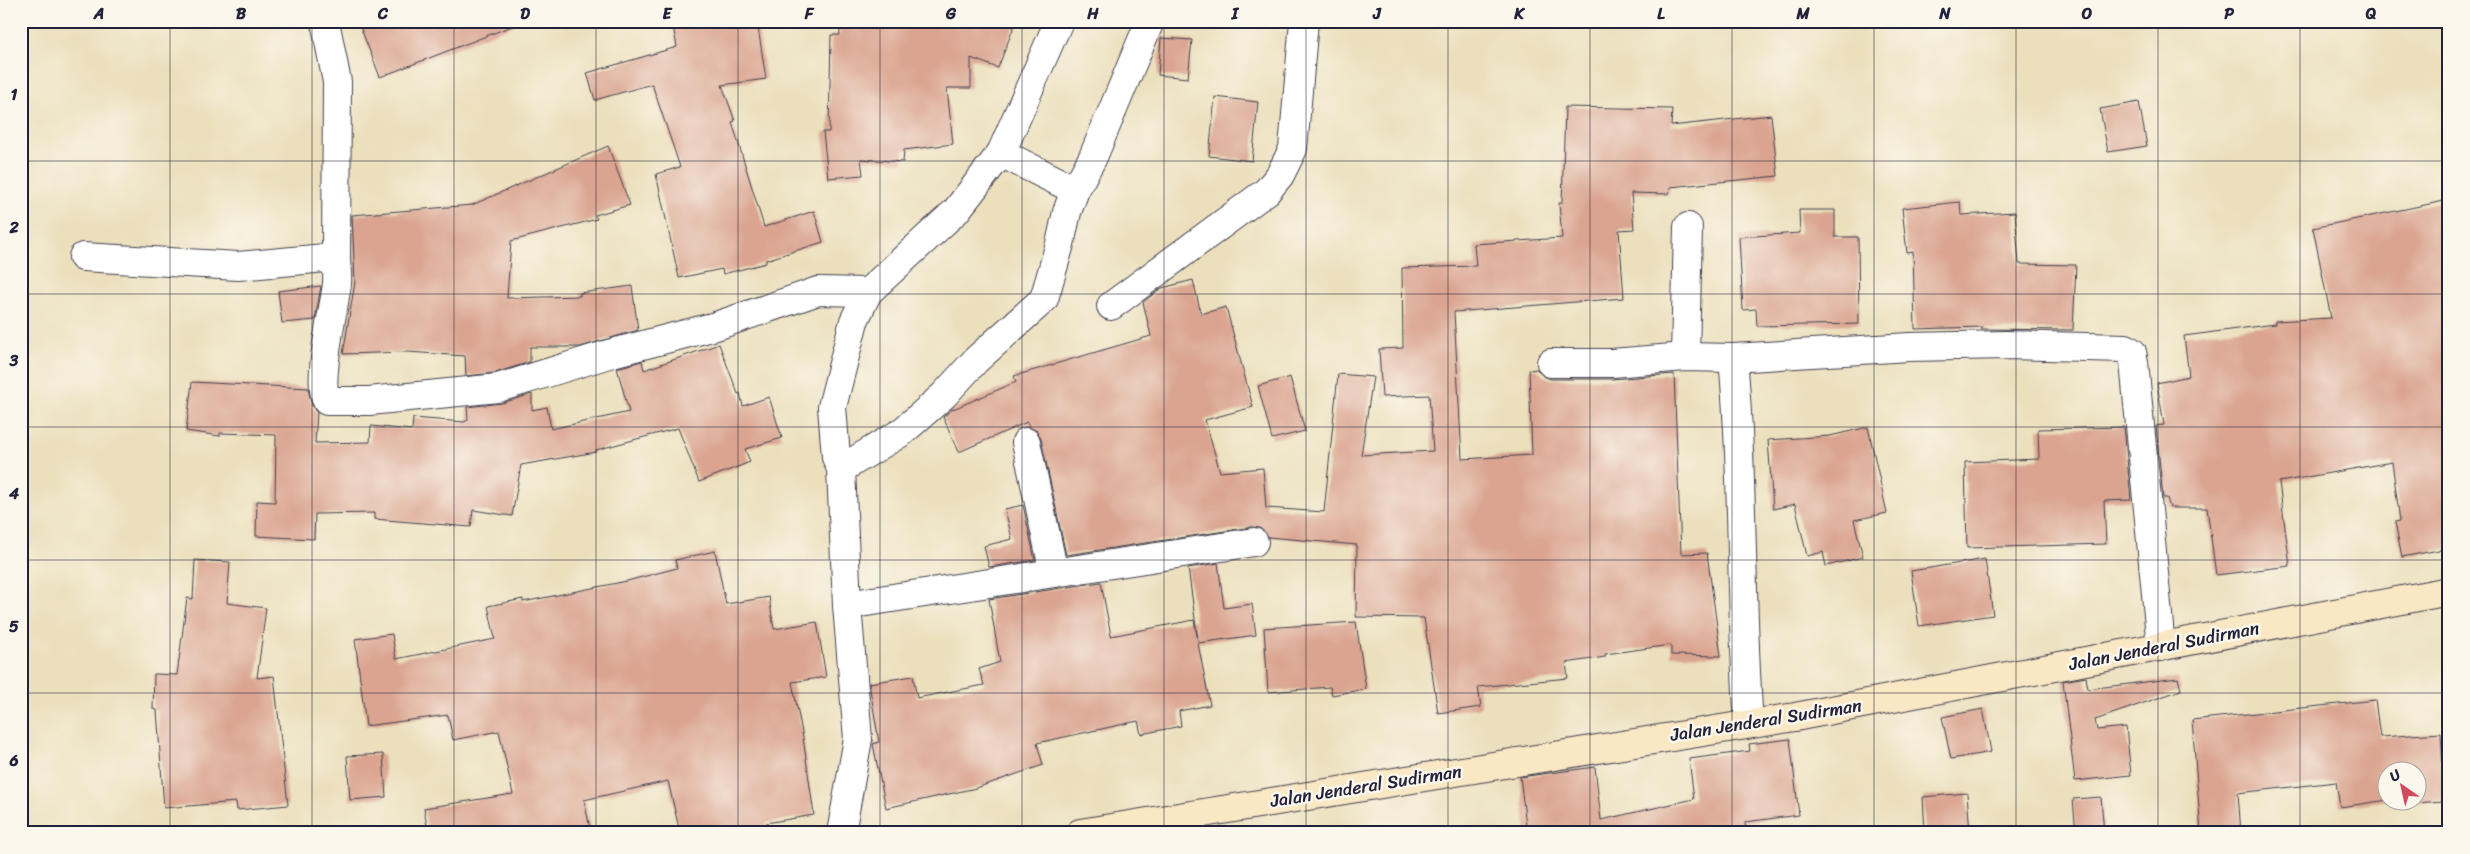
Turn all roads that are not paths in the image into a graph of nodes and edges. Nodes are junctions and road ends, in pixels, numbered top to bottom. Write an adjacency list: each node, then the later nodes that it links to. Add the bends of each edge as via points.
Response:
1 (325, 21): 9 (street, via 336,82)
2 (1059, 21): 5 (street)
3 (1150, 21): 6 (street, via 1093,157)
4 (1304, 21): 11 (street, via 1292,149 1280,175 1267,191)
5 (1001, 153): 6 (street); 10 (street, via 956,211)
6 (1067, 185): 16 (street, via 1067,212 1044,299 902,432)
7 (1688, 227): 12 (street)
8 (83, 256): 9 (street, via 238,266)
9 (336, 257): 10 (street, via 337,282 325,363 324,394 327,401 369,401 498,388 716,326 818,291)
10 (868, 292): 16 (street, via 854,321 832,407)
11 (1111, 306)
12 (1685, 357): 13 (street); 14 (street, via 1612,363)
13 (1733, 358): 21 (street, via 1909,347 2006,345 2126,348 2132,352); 22 (street, via 1738,414 1744,660)
14 (1551, 363)
15 (1026, 442): 18 (street)
16 (838, 463): 20 (street)
17 (1254, 542): 18 (street)
18 (1054, 573): 20 (street)
19 (2449, 591): 21 (main road, Jalan Jenderal Sudirman)
20 (847, 605): 23 (street, via 858,739)
21 (2161, 647): 22 (main road, Jalan Jenderal Sudirman)
22 (1749, 723): 24 (main road, Jalan Jenderal Sudirman)
23 (840, 833)
24 (1080, 833)

